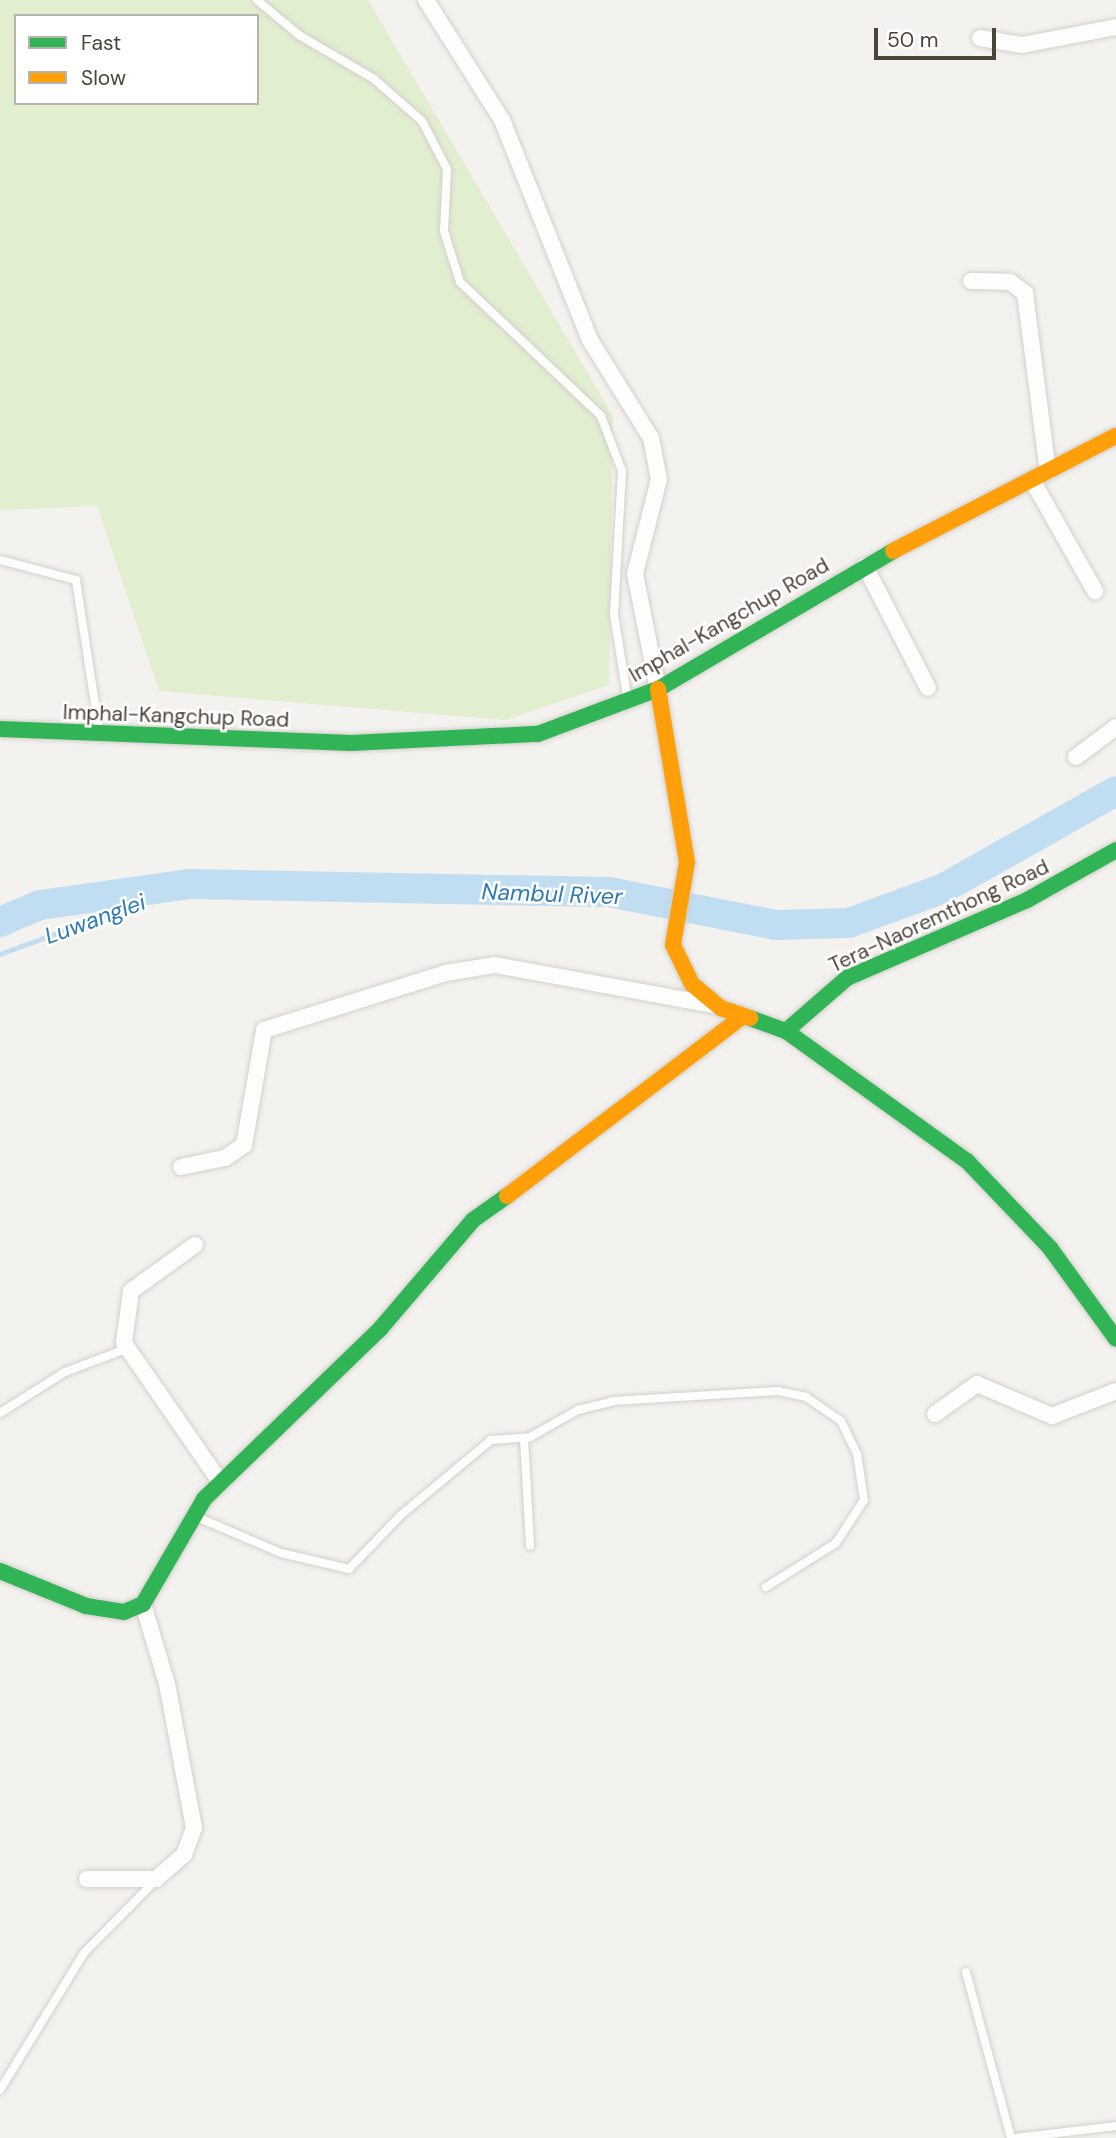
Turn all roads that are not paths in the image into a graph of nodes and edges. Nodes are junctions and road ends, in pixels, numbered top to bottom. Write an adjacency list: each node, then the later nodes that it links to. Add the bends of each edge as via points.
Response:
1 (257, 0): 14 (lane, via 299,35 364,71 422,121 447,169 444,231 460,282 601,416 622,471 614,614)
2 (426, 0): 13 (street, via 502,120 572,302 650,439 659,479 635,575)
3 (1116, 27): 4 (street, via 1022,45)
4 (980, 38)
5 (971, 281): 7 (street, via 1010,282 1026,293)
6 (1116, 436): 7 (street, Imphal-Kangchup Road)
7 (1048, 471): 8 (street, Imphal-Kangchup Road)
8 (1031, 480): 10 (street, Imphal-Kangchup Road); 11 (street)
9 (0, 560): 17 (lane, via 76,580)
10 (865, 566): 12 (street); 13 (street, Imphal-Kangchup Road)
11 (1094, 592)
12 (928, 688)
13 (658, 689): 14 (street, Imphal-Kangchup Road); 20 (street, via 687,862 673,945 692,984)
14 (628, 702): 17 (street, Imphal-Kangchup Road, via 538,734 490,741)
15 (1116, 727): 18 (street)
16 (0, 729): 17 (street, Imphal-Kangchup Road)
17 (100, 735)
18 (1076, 757)
19 (1116, 850): 22 (street, Tera-Naoremthong Road, via 998,914 846,978)
20 (719, 1006): 21 (street); 23 (street, via 495,965 446,973 264,1030 244,1145 225,1158)
21 (743, 1016): 22 (street); 31 (street, via 597,1133 494,1200 380,1329)
22 (786, 1031): 25 (street, via 993,1184 1050,1248)
23 (181, 1167)
24 (195, 1245): 26 (street, via 131,1291)
25 (1116, 1339)
26 (126, 1349): 28 (lane, via 65,1372); 31 (street)
27 (1116, 1391): 29 (street, via 1052,1416 977,1384)
28 (0, 1413)
29 (934, 1414)
30 (524, 1438): 32 (lane, via 485,1443 349,1569 281,1553); 33 (lane); 35 (lane, via 578,1410 624,1400 739,1389 778,1391 825,1407 857,1454 864,1500 859,1516 836,1543)
31 (221, 1483): 32 (street)
32 (191, 1514): 36 (street)
33 (530, 1546)
34 (0, 1571): 36 (street, via 86,1606 124,1612)
35 (766, 1587)
36 (142, 1604): 38 (street, via 167,1684 194,1828 184,1855)
37 (87, 1880): 38 (street)
38 (156, 1880): 40 (lane, via 84,1953)
39 (966, 1972): 42 (lane)
40 (0, 2090)
41 (1116, 2126): 42 (lane)
42 (1013, 2138)

